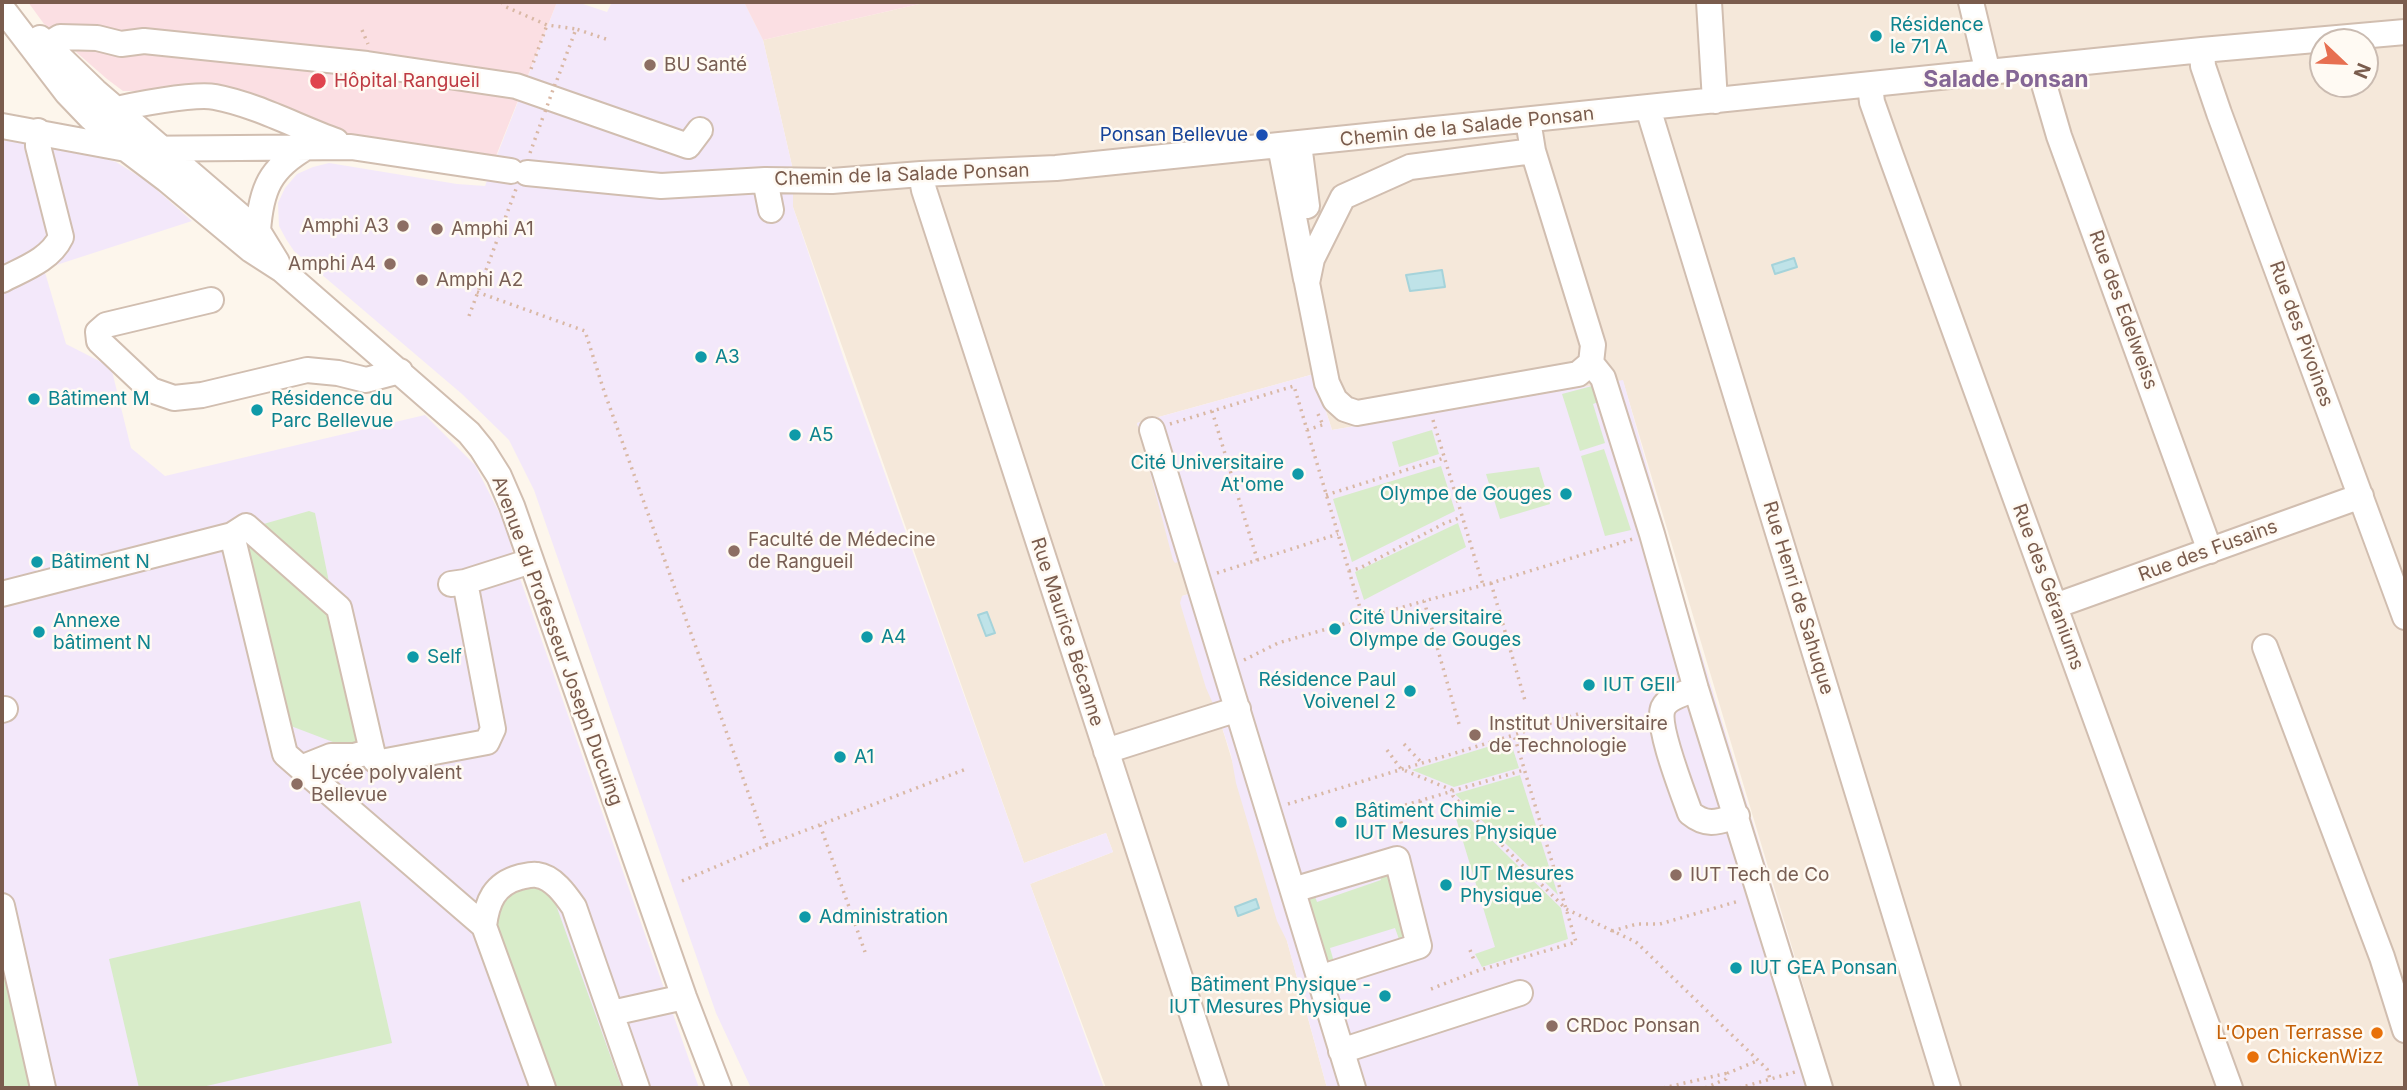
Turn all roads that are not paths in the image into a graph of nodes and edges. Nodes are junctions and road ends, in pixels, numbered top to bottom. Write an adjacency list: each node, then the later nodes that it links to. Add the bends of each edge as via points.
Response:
1 (12, 2): 7 (street)
2 (1709, 2): 13 (street)
3 (1971, 2): 10 (street)
4 (2, 8): 7 (street)
5 (2404, 38): 8 (street, Chemin de la Salade Ponsan)
6 (107, 41): 7 (street, via 60,37); 11 (street); 19 (street, via 367,64 523,89 688,146)
7 (42, 50): 11 (street)
8 (2202, 50): 9 (street, Chemin de la Salade Ponsan); 38 (street, Rue des Pivoines, via 2219,113)
9 (2039, 68): 10 (street, Chemin de la Salade Ponsan); 40 (street, Rue des Edelweiss, via 2059,135)
10 (1988, 73): 12 (street, Chemin de la Salade Ponsan)
11 (67, 76): 15 (street, Avenue du Professeur Joseph Ducuing); 16 (street, Avenue du Professeur Joseph Ducuing)
12 (1870, 85): 13 (street, Chemin de la Salade Ponsan); 43 (street, Rue des Géraniums, via 1890,153)
13 (1714, 101): 14 (street, Chemin de la Salade Ponsan)
14 (1648, 108): 17 (street, Chemin de la Salade Ponsan); 68 (street, Rue Henri de Sahuque)
15 (118, 109): 16 (street, Chemin de la Salade Ponsan); 23 (street, Chemin de la Salade Ponsan, via 213,96); 24 (street, Avenue du Professeur Joseph Ducuing)
16 (90, 117): 20 (street, Chemin de la Salade Ponsan); 25 (street, Avenue du Professeur Joseph Ducuing)
17 (1528, 120): 21 (street, Chemin de la Salade Ponsan); 26 (street)
18 (2, 126): 20 (street)
19 (700, 130)
20 (38, 131): 25 (street); 33 (street, via 61,237 45,257)
21 (1289, 145): 27 (street, Chemin de la Salade Ponsan, via 1056,168); 32 (street)
22 (307, 147): 23 (street, Chemin de la Salade Ponsan); 24 (street, Chemin de la Salade Ponsan); 30 (street, via 271,177 260,206)
23 (351, 147): 28 (street, Chemin de la Salade Ponsan, via 520,174 661,186)
24 (162, 148): 25 (street, Chemin de la Salade Ponsan); 30 (street, Avenue du Professeur Joseph Ducuing)
25 (126, 149): 31 (street, Avenue du Professeur Joseph Ducuing)
26 (1532, 151): 32 (street, via 1410,167 1343,197); 35 (street, via 1593,345)
27 (922, 174): 28 (street, Chemin de la Salade Ponsan, via 832,181); 49 (street, Rue Maurice Bécanne)
28 (765, 180): 29 (street)
29 (771, 210)
30 (258, 231): 31 (street, Avenue du Professeur Joseph Ducuing)
31 (282, 270): 36 (street, Avenue du Professeur Joseph Ducuing)
32 (1309, 271): 35 (street, via 1327,383 1345,410 1357,412 1578,374)
33 (2, 280)
34 (211, 300): 36 (street, via 106,324 98,332 99,341 151,390 174,398 202,396 307,370 366,380)
35 (1591, 363): 46 (street, via 1603,378)
36 (400, 371): 41 (street, Avenue du Professeur Joseph Ducuing, via 482,449 499,476)
37 (1152, 430): 47 (street)
38 (2361, 496): 40 (street, Rue des Fusains); 44 (street, Rue des Pivoines)
39 (232, 535): 42 (street); 48 (street, via 246,526 339,608); 50 (street, via 285,754)
40 (2210, 551): 43 (street, Rue des Fusains)
41 (531, 561): 48 (street, via 457,583 493,729 487,742 381,762 374,760); 57 (street, Avenue du Professeur Joseph Ducuing)
42 (2, 594)
43 (2055, 606): 69 (street, Rue des Géraniums)
44 (2405, 617)
45 (2265, 647): 59 (street)
46 (1696, 689): 51 (street); 51 (street, via 1669,700 1661,725 1690,813 1710,824)
47 (1238, 709): 49 (street); 52 (street)
48 (372, 751): 50 (street, via 331,755)
49 (1106, 751): 66 (street, Rue Maurice Bécanne)
50 (300, 768): 54 (street)
51 (1737, 816): 61 (street)
52 (1293, 890): 55 (street); 55 (street, via 1397,859 1419,946)
53 (2, 906): 62 (street)
54 (484, 926): 58 (street, via 486,906 509,880 538,875 552,882 574,907); 63 (street)
55 (1319, 978): 60 (street)
56 (1520, 993): 60 (street)
57 (684, 997): 58 (street); 65 (street, Avenue du Professeur Joseph Ducuing)
58 (612, 1013): 64 (street)
59 (2405, 1030)
60 (1341, 1051): 67 (street)
61 (1817, 1078)
62 (43, 1088)
63 (543, 1088)
64 (637, 1088)
65 (719, 1088)
66 (1216, 1088)
67 (1353, 1088)
68 (1948, 1088)
69 (2230, 1088)

